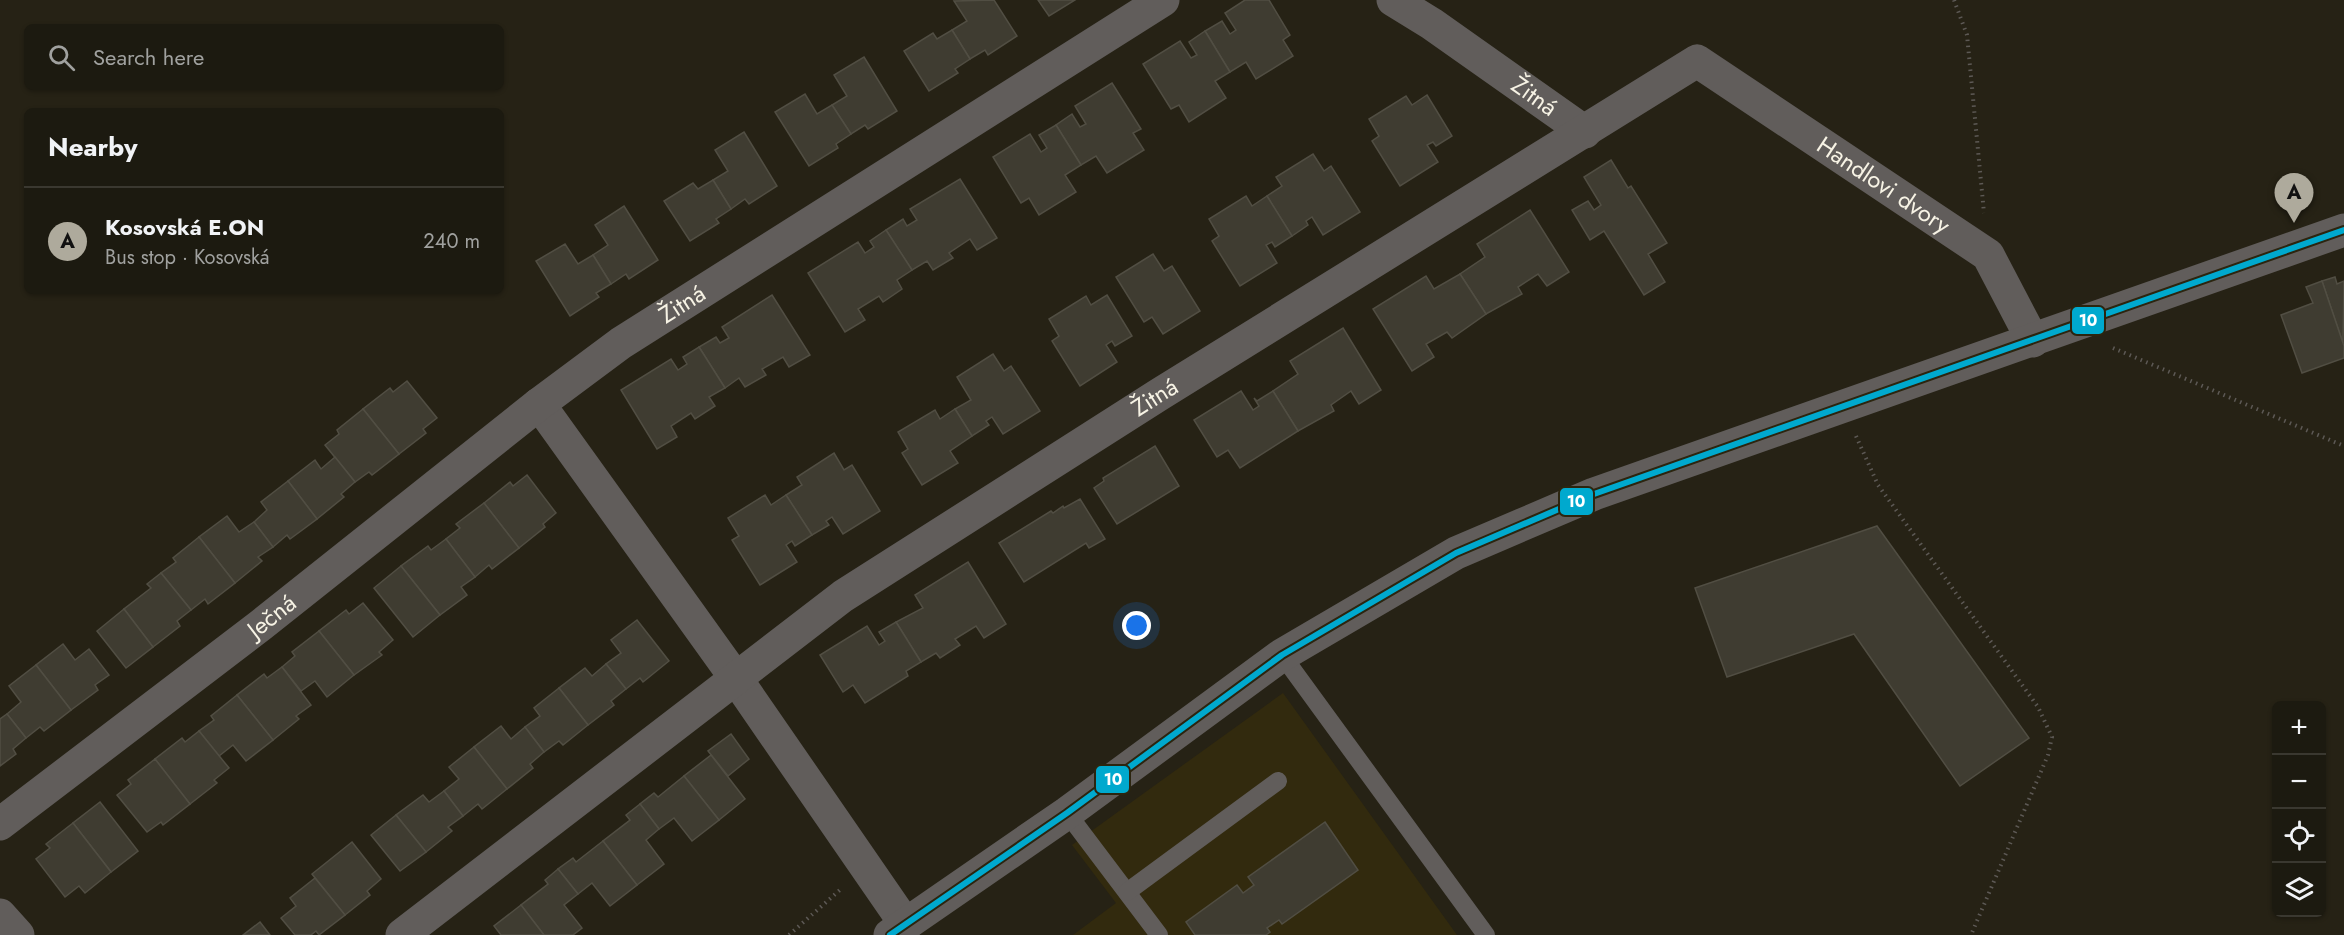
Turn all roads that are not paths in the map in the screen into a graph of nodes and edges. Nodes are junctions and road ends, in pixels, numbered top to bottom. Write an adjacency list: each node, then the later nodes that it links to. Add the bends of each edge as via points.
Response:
1 (1163, 0): 7 (street, Žitná, via 621,343)
2 (1393, 0): 4 (street, Žitná)
3 (1697, 61): 4 (street, Žitná); 6 (street, Handlovi dvory, via 1988,255)
4 (1585, 132): 9 (street, Žitná, via 1160,394 843,596)
5 (2344, 230): 6 (street)
6 (2033, 341): 8 (street, via 1594,494 1456,553)
7 (540, 404): 9 (street); 12 (street, Ječná, via 261,625)
8 (1282, 656): 11 (street); 19 (lane)
9 (737, 680): 15 (street); 17 (street)
10 (1278, 781): 13 (lane)
11 (1067, 813): 13 (lane); 15 (street)
12 (0, 824)
13 (1127, 892): 18 (lane)
14 (0, 915): 16 (street)
15 (898, 930)
16 (18, 935)
17 (402, 935)
18 (1159, 935)
19 (1486, 935)

